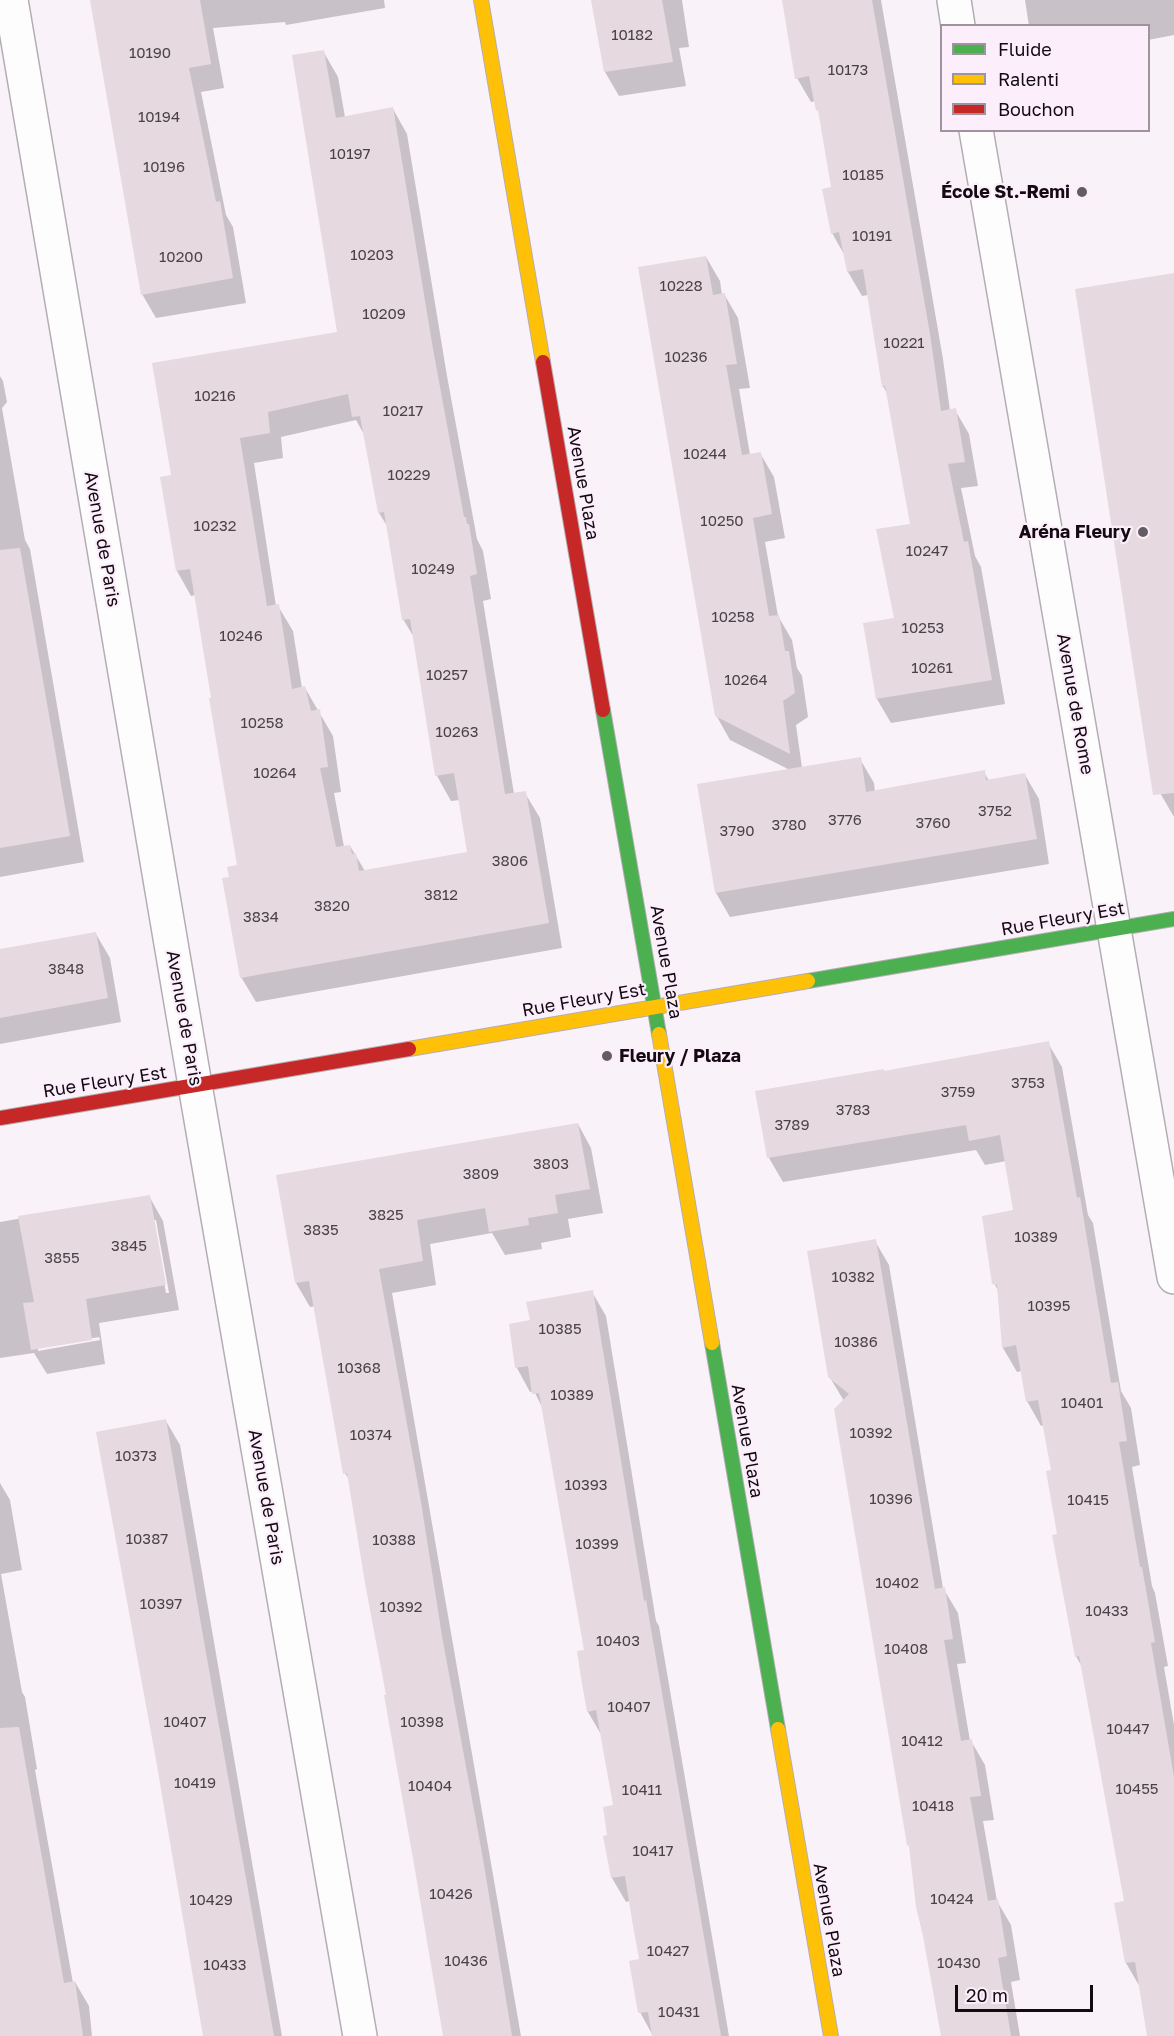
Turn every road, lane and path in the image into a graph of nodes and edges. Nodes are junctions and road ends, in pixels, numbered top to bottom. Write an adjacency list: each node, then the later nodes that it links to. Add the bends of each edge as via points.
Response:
1 (11, 0): 9 (street, Avenue de Paris)
2 (481, 0): 8 (street, Avenue Plaza)
3 (954, 0): 4 (street)
4 (958, 24)
5 (976, 132): 7 (street, Avenue de Rome)
6 (1174, 919): 7 (street, Rue Fleury Est)
7 (1114, 929): 8 (street, Rue Fleury Est); 11 (street, Avenue de Rome)
8 (655, 1006): 9 (street, Rue Fleury Est); 13 (street, Avenue Plaza)
9 (195, 1085): 10 (street, Rue Fleury Est); 12 (street, Avenue de Paris)
10 (0, 1118)
11 (1174, 1277)
12 (360, 2036)
13 (831, 2036)

